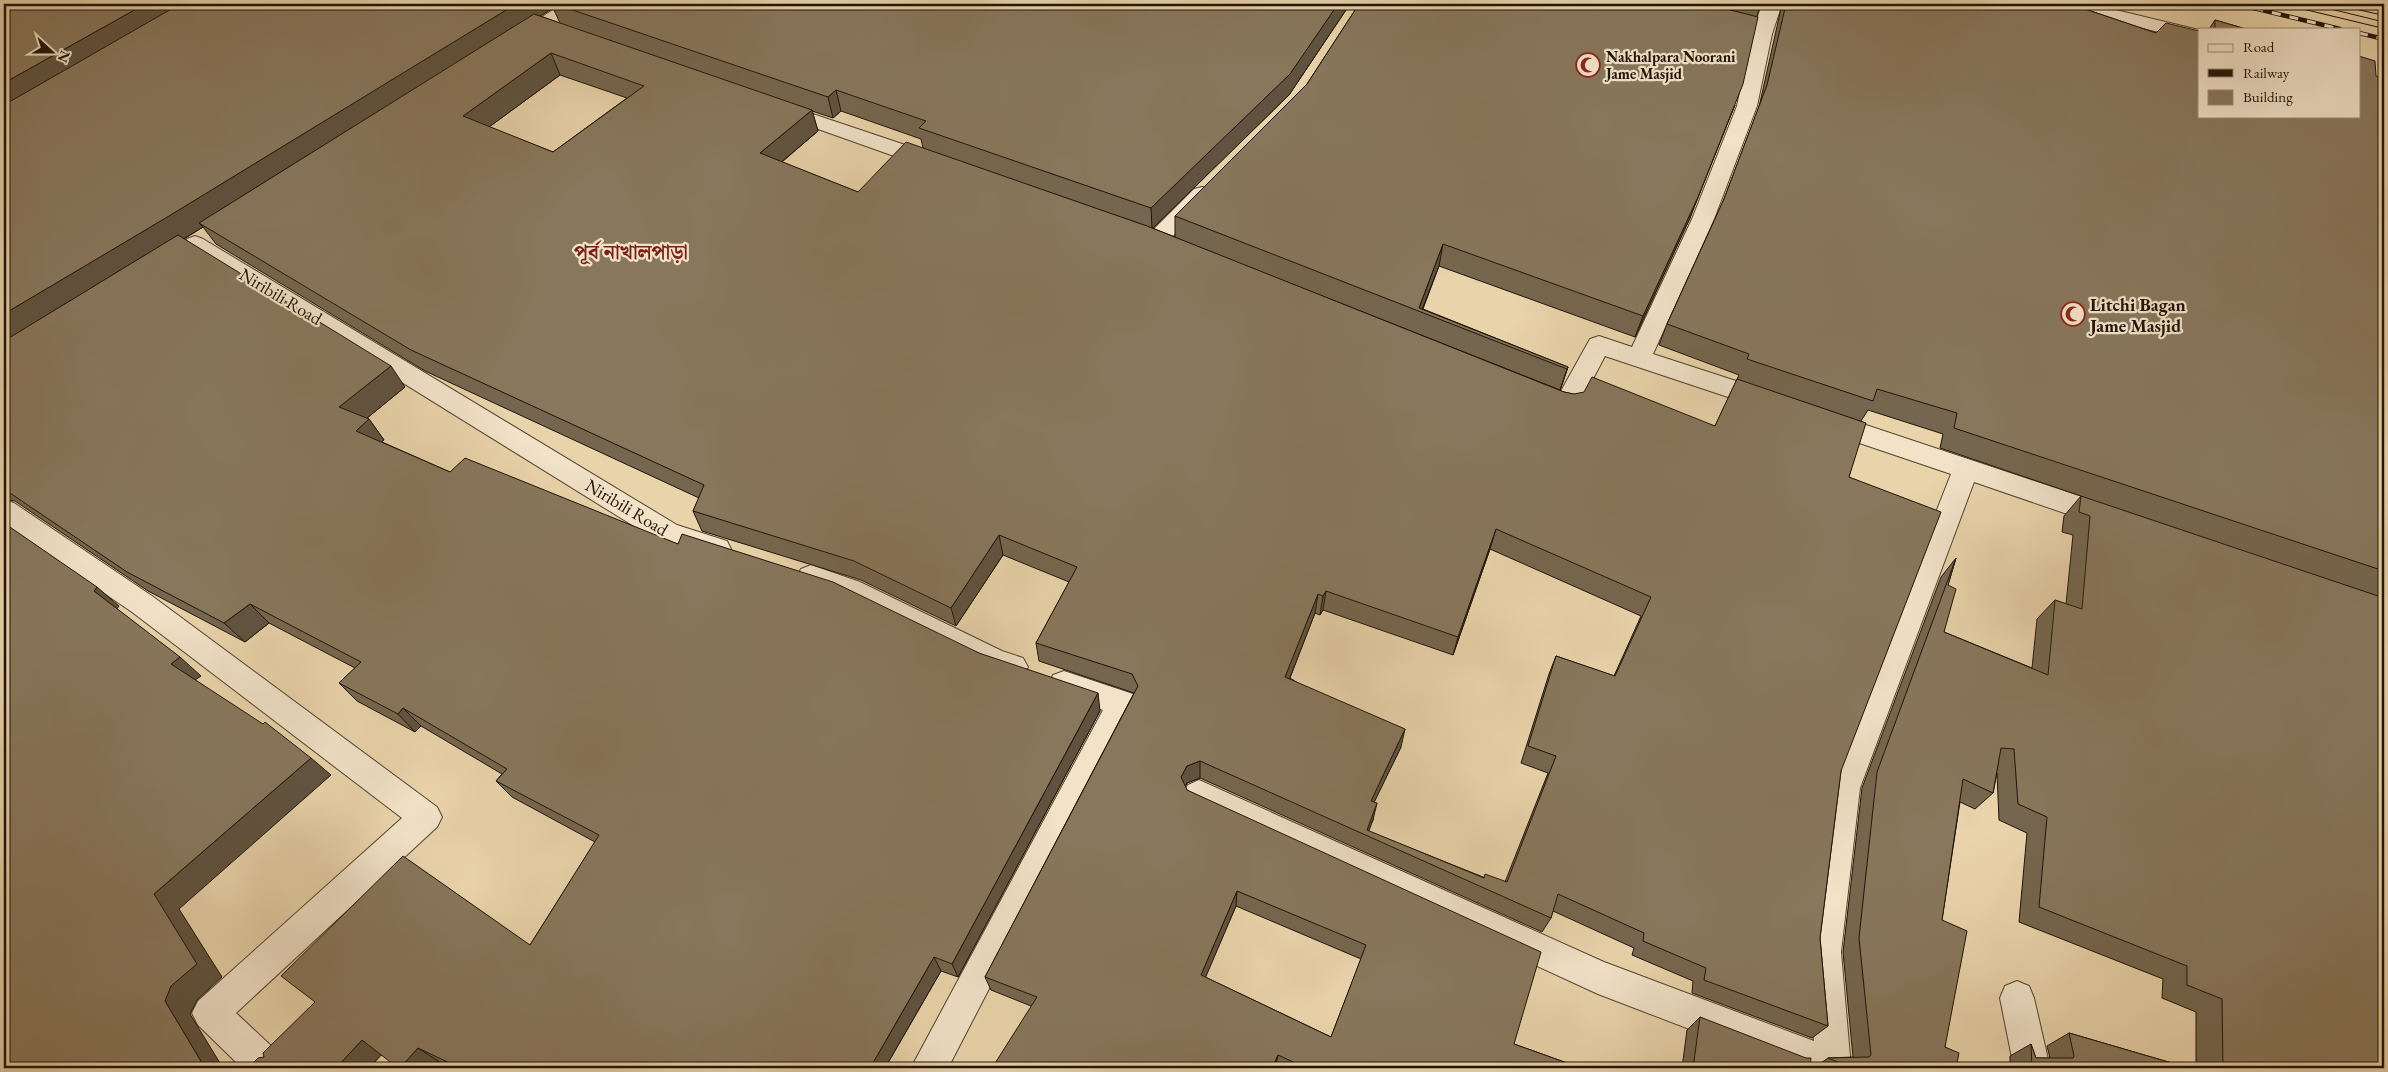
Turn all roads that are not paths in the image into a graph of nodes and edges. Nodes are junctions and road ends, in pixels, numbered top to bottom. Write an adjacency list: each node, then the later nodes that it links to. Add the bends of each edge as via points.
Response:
1 (575, 4): 7 (street)
2 (1772, 4): 17 (street, via 1753,31 1747,106 1703,218)
3 (2069, 4): 9 (street)
4 (2308, 4): 6 (highway)
5 (2048, 9): 10 (highway)
6 (2384, 22)
7 (543, 26): 8 (street); 11 (street)
8 (571, 36)
9 (2198, 36)
10 (2198, 48)
11 (502, 52)
12 (760, 102): 13 (street)
13 (958, 171)
14 (1219, 177): 15 (street)
15 (1156, 240)
16 (195, 244): 22 (street, Niribili Road, via 668,533)
17 (1640, 358): 18 (street, via 1599,345 1567,404); 19 (street)
18 (1521, 386)
19 (1966, 469): 21 (street); 24 (street, via 1844,788 1824,952 1834,1067 1598,977)
20 (4, 511): 26 (street, via 142,604 426,817 210,1013)
21 (2133, 526)
22 (741, 556)
23 (786, 570): 27 (street, via 850,590 994,661 1122,703)
24 (1199, 795)
25 (2017, 998): 28 (street)
26 (268, 1068)
27 (929, 1068)
28 (2032, 1068)

